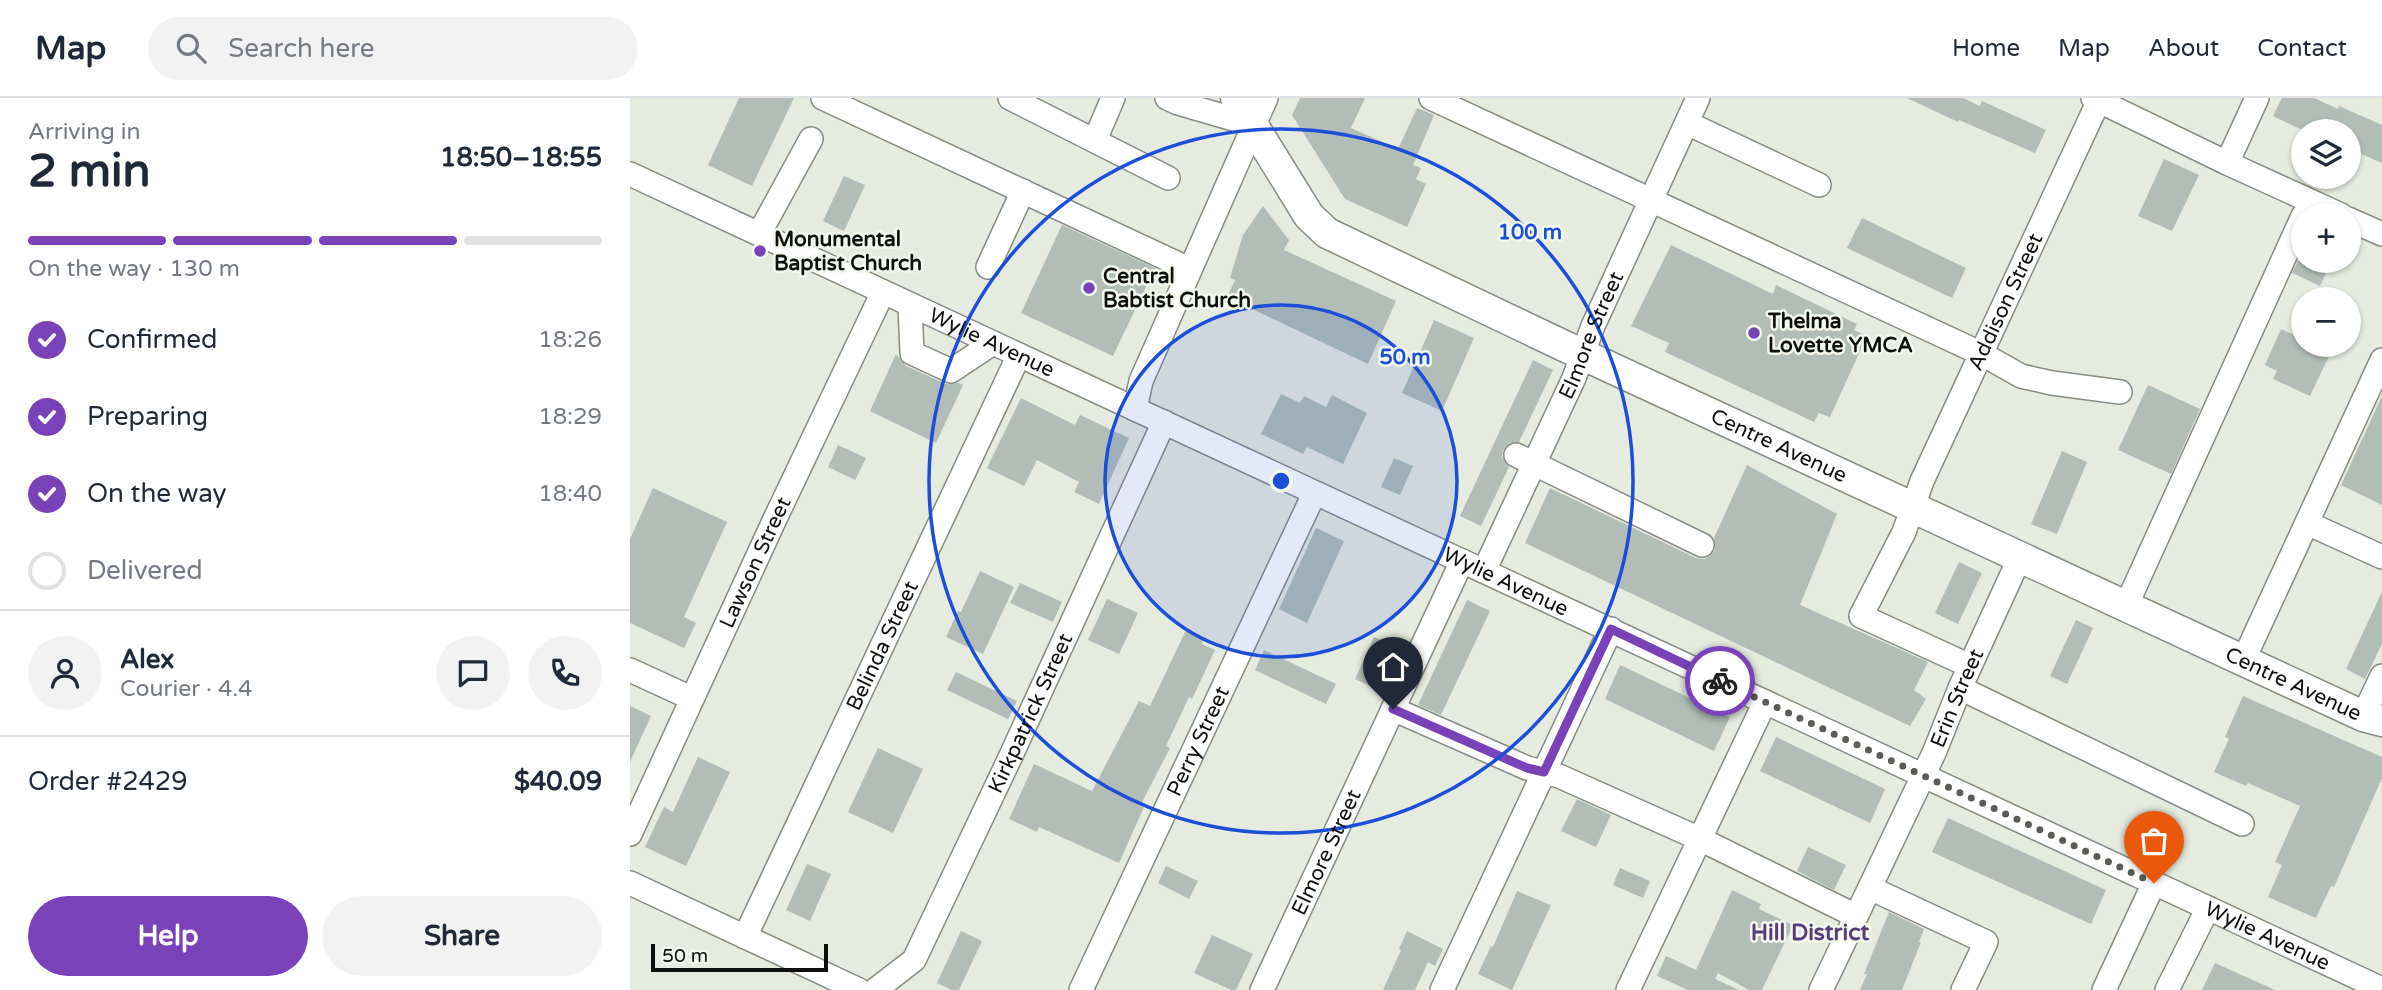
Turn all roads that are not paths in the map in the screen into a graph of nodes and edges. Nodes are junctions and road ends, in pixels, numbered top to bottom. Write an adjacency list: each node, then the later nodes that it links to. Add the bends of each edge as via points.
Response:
1 (822, 98): 18 (street)
2 (1010, 98): 13 (street)
3 (1113, 98): 13 (street)
4 (1167, 98): 10 (street)
5 (1236, 98): 10 (main road, Centre Avenue)
6 (1431, 98): 19 (street)
7 (1698, 98): 11 (street, Elmore Street)
8 (2257, 98): 14 (street)
9 (2097, 99): 14 (street); 31 (street, Addison Street)
10 (1260, 111): 26 (street); 30 (main road, Centre Avenue, via 1309,216 1327,233)
11 (1687, 123): 17 (street); 19 (street, Elmore Street)
12 (811, 139): 22 (street)
13 (1096, 140): 16 (street)
14 (2227, 163): 20 (street)
15 (630, 174): 22 (street, Wylie Avenue)
16 (1168, 178)
17 (1819, 185)
18 (1023, 191): 25 (street); 26 (street)
19 (1651, 200): 30 (street, Elmore Street); 31 (street)
20 (2292, 203)
21 (2361, 225): 23 (street)
22 (758, 234): 27 (street, Wylie Avenue)
23 (2382, 234)
24 (2291, 242): 46 (street)
25 (988, 267)
26 (1189, 269): 35 (street, via 1141,381)
27 (883, 292): 28 (street, Wylie Avenue); 53 (street, Lawson Street)
28 (910, 305): 29 (street, Wylie Avenue); 29 (street, via 912,354 951,372)
29 (993, 343): 32 (street, Wylie Avenue)
30 (1583, 354): 37 (street, Elmore Street, via 1574,378); 39 (main road, Centre Avenue)
31 (1982, 354): 34 (street, via 2021,376); 39 (street, Addison Street)
32 (1019, 355): 35 (street, Wylie Avenue); 67 (street, Belinda Street)
33 (2382, 360): 40 (street)
34 (2120, 392)
35 (1135, 409): 36 (street, Wylie Avenue)
36 (1164, 422): 38 (street, Wylie Avenue); 70 (street, Kirkpatrick Street, via 914,960)
37 (1525, 459): 41 (street); 45 (street, Elmore Street)
38 (1314, 494): 44 (street, Wylie Avenue); 71 (street, Perry Street)
39 (1913, 507): 43 (main road, Centre Avenue); 49 (street, Addison Street, via 1861,616)
40 (2307, 523): 42 (street); 48 (street)
41 (1702, 545)
42 (2382, 556)
43 (2020, 557): 46 (main road, Centre Avenue); 49 (street, Erin Street)
44 (1462, 561): 45 (street, Wylie Avenue); 55 (street, Elmore Street)
45 (1484, 571): 47 (street, Wylie Avenue)
46 (2126, 606): 48 (main road, Centre Avenue)
47 (1611, 629): 54 (street, Wylie Avenue); 57 (street)
48 (2243, 661): 56 (main road, Centre Avenue)
49 (1970, 666): 52 (street, Erin Street)
50 (630, 670): 53 (street)
51 (2382, 676): 56 (street)
52 (1960, 688): 58 (street, Erin Street); 59 (street)
53 (691, 698): 60 (street, Lawson Street)
54 (1765, 702): 58 (street, Wylie Avenue); 61 (street)
55 (1393, 709): 57 (street); 72 (street, Elmore Street)
56 (2373, 718)
57 (1544, 772): 61 (street); 73 (street)
58 (1923, 775): 63 (street, Wylie Avenue); 64 (street, Erin Street)
59 (2242, 824)
60 (630, 834)
61 (1699, 839): 66 (street); 74 (street)
62 (630, 883): 67 (street)
63 (2154, 883): 65 (street, Wylie Avenue); 77 (street)
64 (1870, 888): 66 (street, Erin Street); 76 (street, via 1986,942)
65 (2208, 908): 68 (street, Wylie Avenue); 78 (street)
66 (1856, 916): 75 (street, Erin Street)
67 (745, 937): 69 (street)
68 (2382, 989)
69 (859, 990)
70 (875, 990)
71 (1081, 990)
72 (1262, 990)
73 (1442, 990)
74 (1629, 990)
75 (1821, 990)
76 (1964, 990)
77 (2105, 990)
78 (2167, 990)

